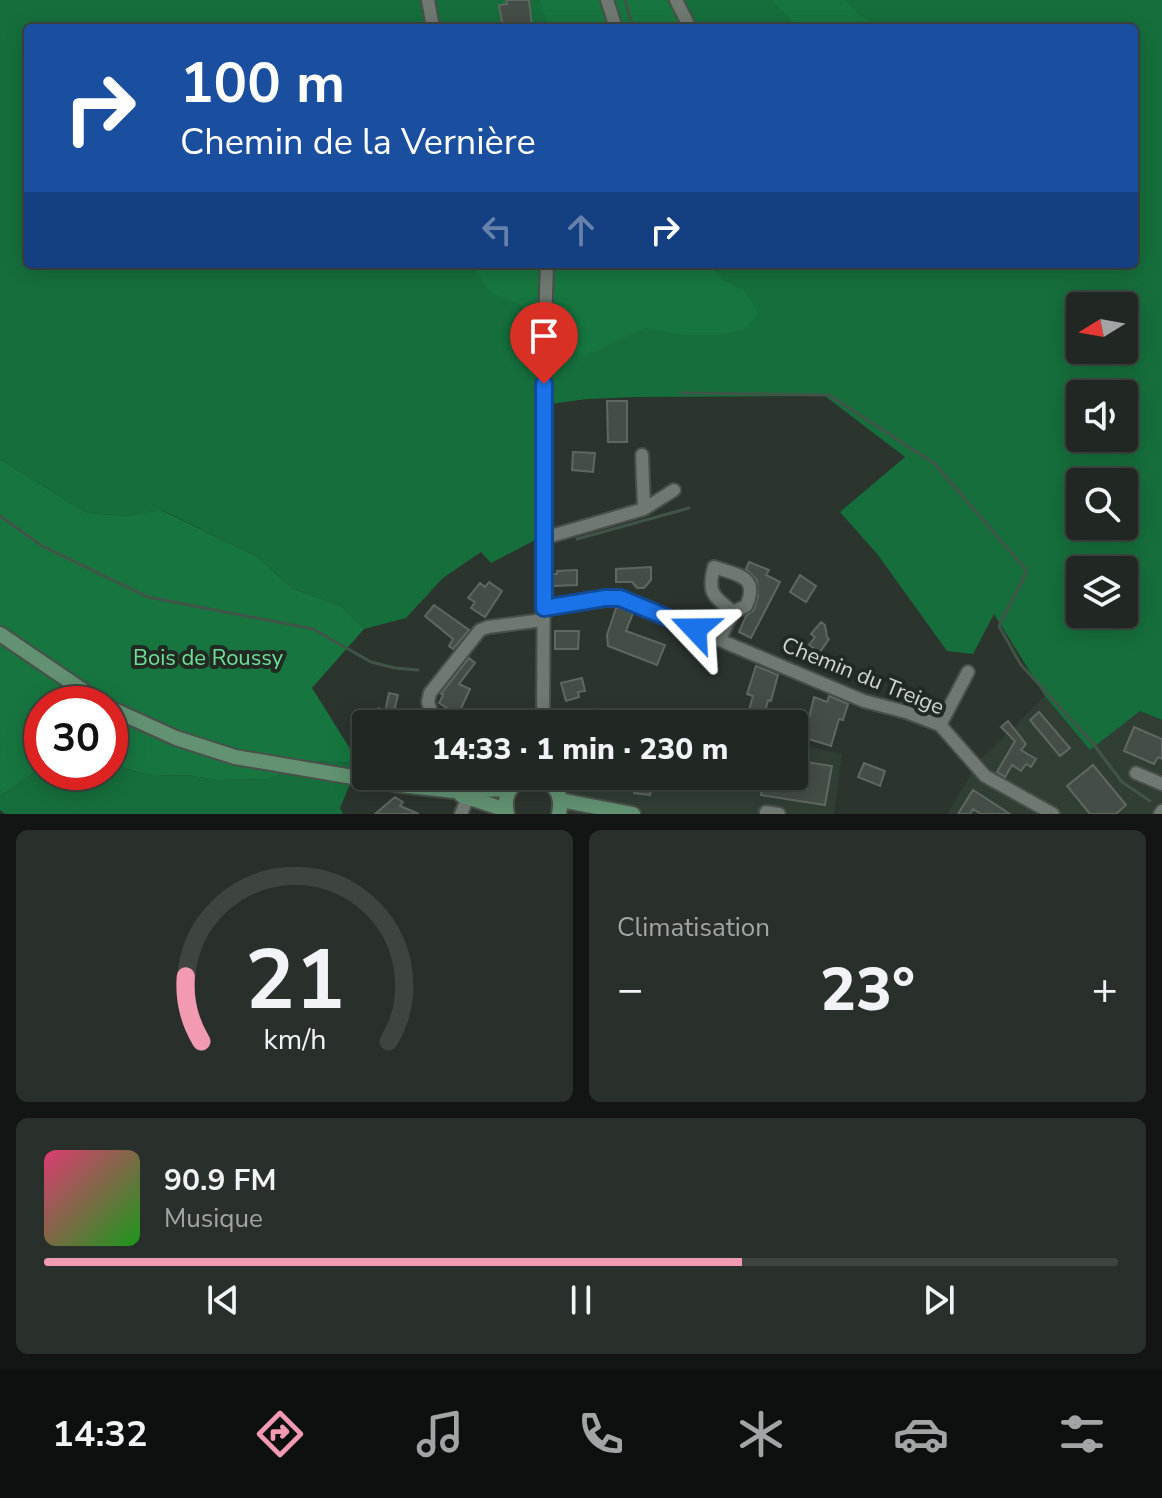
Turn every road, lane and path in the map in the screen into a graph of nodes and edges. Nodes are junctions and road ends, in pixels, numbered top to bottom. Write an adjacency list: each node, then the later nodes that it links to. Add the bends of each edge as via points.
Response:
1 (428, 0): 4 (street)
2 (607, 0): 5 (street)
3 (676, 0): 6 (street)
4 (432, 24)
5 (615, 24)
6 (688, 24)
7 (547, 268): 11 (street)
8 (642, 455): 10 (street)
9 (674, 490): 10 (street)
10 (644, 509): 11 (street)
11 (544, 544): 13 (street)
12 (733, 612): 15 (street)
13 (543, 614): 15 (street, Chemin du Treige, via 620,598); 18 (street, Chemin du Treige, via 480,630 430,693); 19 (street)
14 (0, 634): 17 (main road)
15 (720, 639): 21 (street, Chemin du Treige, via 864,701)
16 (968, 672): 21 (street)
17 (77, 686)
18 (430, 710)
19 (543, 710)
20 (128, 716): 23 (main road, via 235,757)
21 (940, 725): 34 (street, Chemin du Treige, via 985,776)
22 (1136, 773): 24 (street)
23 (352, 777)
24 (1162, 784)
25 (458, 790): 30 (street)
26 (465, 790): 29 (main road)
27 (510, 790): 29 (main road)
28 (560, 807): 31 (main road)
29 (506, 812)
30 (461, 814)
31 (633, 814)
32 (766, 814): 33 (street)
33 (779, 814)
34 (1053, 814)

